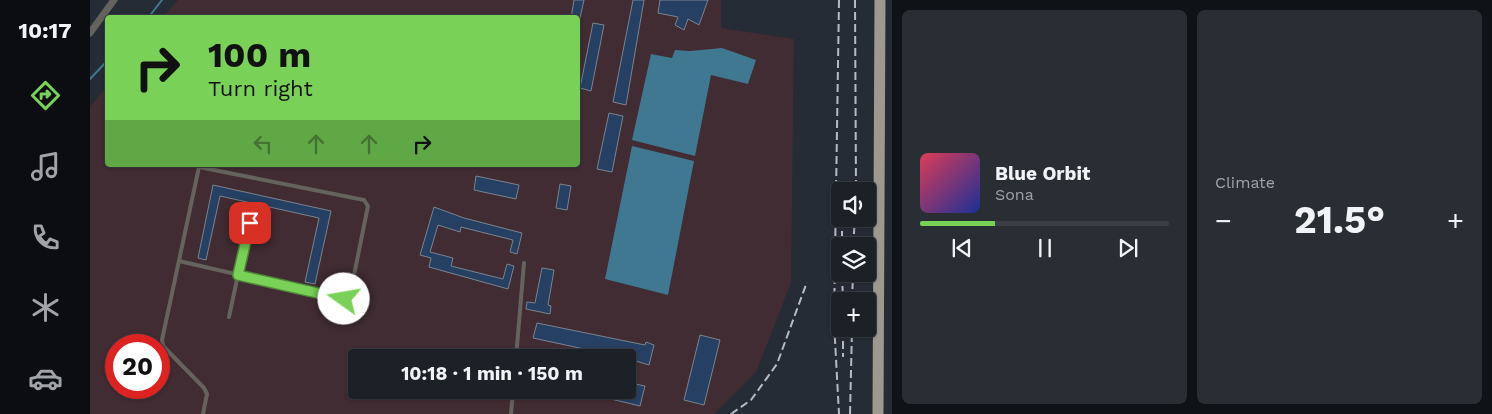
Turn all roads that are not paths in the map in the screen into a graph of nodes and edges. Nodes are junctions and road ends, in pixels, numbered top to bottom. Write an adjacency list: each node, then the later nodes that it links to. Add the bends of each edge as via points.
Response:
1 (114, 0): 3 (street)
2 (880, 0): 13 (main road)
3 (90, 33)
4 (250, 223): 7 (lane)
5 (179, 261): 7 (lane); 7 (lane, via 199,167 364,200 368,206 350,296 344,299); 11 (lane, via 162,340 163,346 204,388 207,394)
6 (524, 263): 9 (lane)
7 (238, 275): 8 (lane)
8 (229, 317)
9 (517, 349)
10 (512, 399): 12 (lane)
11 (203, 414)
12 (511, 414)
13 (878, 414)

